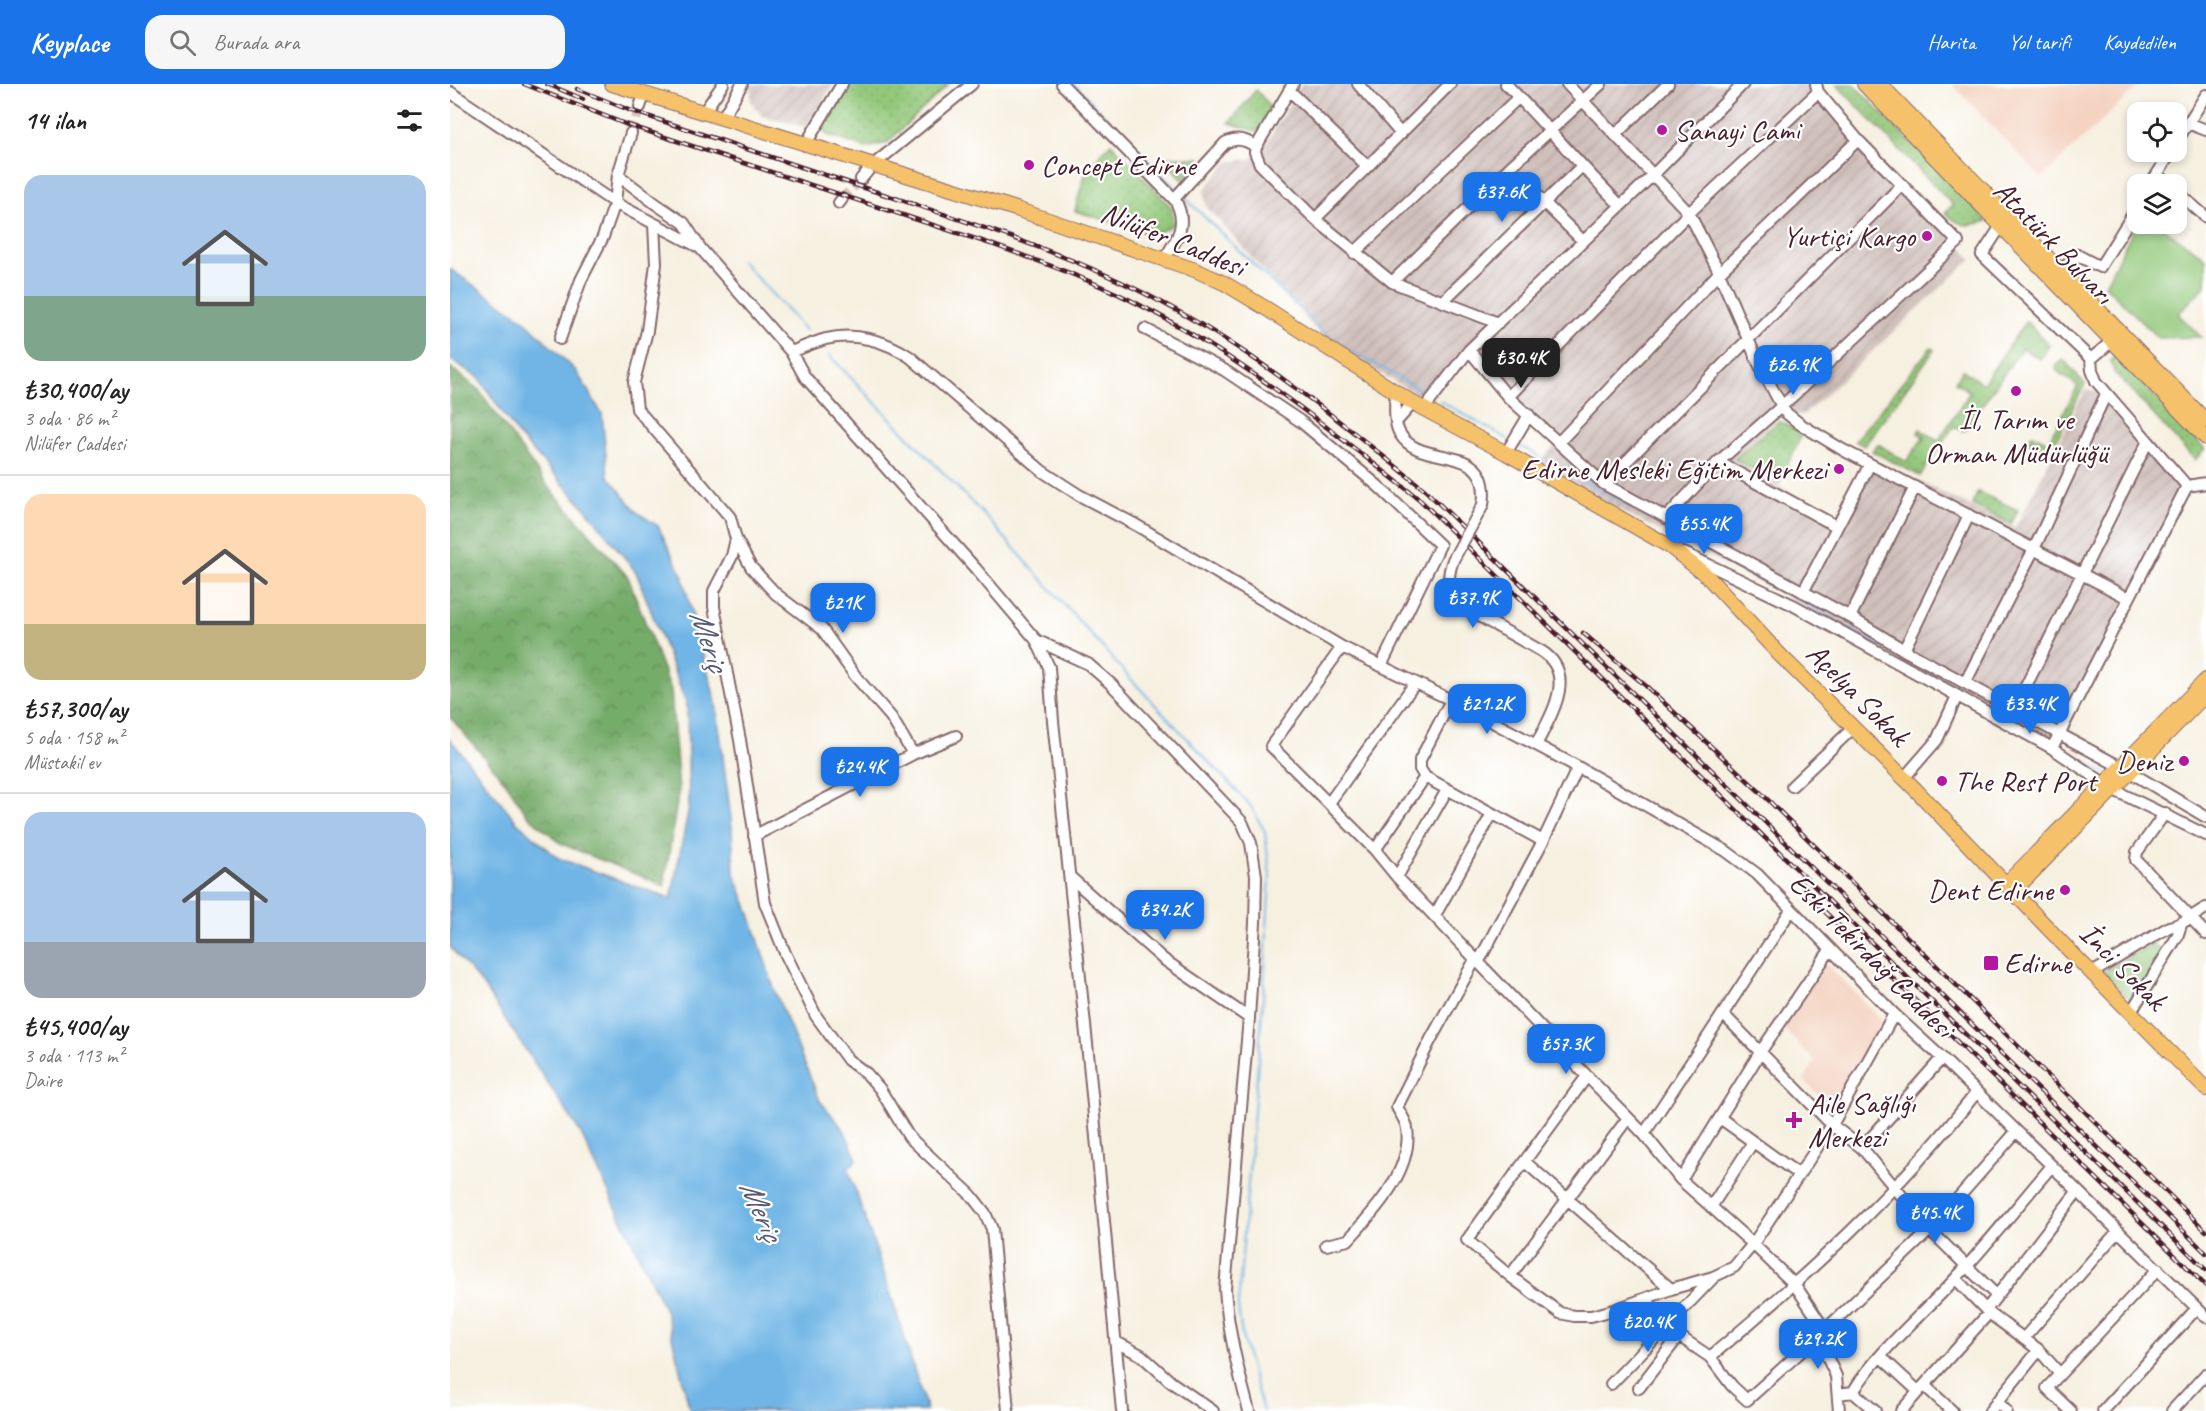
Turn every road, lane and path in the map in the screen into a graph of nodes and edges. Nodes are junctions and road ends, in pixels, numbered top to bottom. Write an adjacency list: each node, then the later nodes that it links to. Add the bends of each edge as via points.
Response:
1 (612, 84): 19 (main road, Nilüfer Caddesi)
2 (723, 84): 23 (street)
3 (742, 84): 24 (street)
4 (842, 84): 32 (street)
5 (972, 84): 35 (street)
6 (1062, 84): 44 (street)
7 (1358, 84): 29 (street)
8 (1506, 84): 21 (street)
9 (1567, 84): 22 (street)
10 (1601, 84): 22 (street)
11 (1668, 84): 30 (street)
12 (1743, 84): 41 (street)
13 (1864, 84): 54 (main road, Atatürk Bulvarı)
14 (1880, 84): 59 (main road, Atatürk Bulvarı)
15 (1291, 87): 33 (street); 36 (street)
16 (1441, 87): 29 (street)
17 (1817, 88): 31 (street); 49 (street)
18 (450, 92): 47 (street)
19 (638, 95): 23 (main road, Nilüfer Caddesi)
20 (2206, 95): 25 (street)
21 (1519, 97): 26 (street); 57 (street)
22 (1582, 101): 26 (street); 30 (street)
23 (704, 112): 24 (main road, Nilüfer Caddesi)
24 (723, 117): 32 (main road, Nilüfer Caddesi)
25 (2188, 123): 27 (street)
26 (1551, 130): 37 (street); 38 (street)
27 (2206, 130)
28 (631, 133): 40 (street)
29 (1401, 134): 36 (street)
30 (1615, 135): 41 (street)
31 (1858, 140): 43 (street); 60 (street)
32 (805, 145): 35 (main road, Nilüfer Caddesi)
33 (1256, 147): 44 (street, via 1240,139 1225,142); 51 (street, via 1260,164)
34 (2165, 162): 39 (street)
35 (872, 166): 42 (street); 58 (main road, Nilüfer Caddesi)
36 (1367, 166): 51 (street)
37 (1582, 166): 46 (street); 48 (street)
38 (1509, 168): 46 (street); 61 (street)
39 (2157, 174)
40 (618, 175): 47 (street); 56 (street, via 684,222)
41 (1653, 175): 48 (street); 49 (street)
42 (861, 179)
43 (1902, 185): 66 (street); 75 (street, via 1958,242)
44 (1174, 199): 58 (street, via 1181,211 1181,229)
45 (2187, 201): 50 (street)
46 (1544, 202): 55 (street); 62 (street)
47 (615, 203): 52 (street); 65 (street)
48 (1620, 205): 55 (street)
49 (1689, 213): 60 (street); 73 (street)
50 (2206, 217)
51 (1315, 219): 57 (street)
52 (654, 224): 56 (street); 92 (street, via 656,264 647,331 634,382 637,409 730,517)
53 (2127, 224): 59 (street, via 2100,267 2077,255)
54 (2001, 226): 67 (main road, Atatürk Bulvarı); 70 (street, via 1982,255)
55 (1583, 241): 63 (street)
56 (701, 249): 69 (street)
57 (1354, 253): 61 (street)
58 (1164, 259): 71 (main road, Nilüfer Caddesi, via 1224,283)
59 (2061, 271): 77 (main road, Atatürk Bulvarı)
60 (1719, 273): 66 (street); 81 (street)
61 (1392, 282): 62 (street)
62 (1443, 301): 63 (street)
63 (1498, 323): 68 (street)
64 (1145, 329): 102 (street, via 1224,370 1300,421 1440,544)
65 (560, 339)
66 (1748, 340): 75 (street); 86 (street)
67 (2112, 341): 70 (street); 79 (main road, Atatürk Bulvarı)
68 (1469, 351): 73 (street); 74 (street)
69 (791, 352): 99 (street, via 805,377); 100 (street, Eski Tekirdağ Caddesi, via 827,339 850,337 893,345 1042,471)
70 (2091, 359): 72 (street, via 2091,370)
71 (1395, 392): 74 (main road, Nilüfer Caddesi); 78 (street)
72 (2106, 394): 80 (street); 94 (street)
73 (1508, 397): 76 (street)
74 (1418, 406): 78 (street); 82 (main road, Nilüfer Caddesi)
75 (1782, 406): 83 (street); 84 (street, via 1800,424)
76 (1529, 415): 81 (street); 82 (street)
77 (2206, 421)
78 (1396, 422): 113 (street, bridge, via 1401,436 1414,447 1475,468 1484,485 1483,505 1453,560 1448,584 1461,606 1551,657 1558,666 1559,692)
79 (2206, 438)
80 (2148, 441): 87 (street); 95 (street)
81 (1559, 442): 86 (street)
82 (1506, 453): 93 (main road, Nilüfer Caddesi)
83 (1718, 462): 90 (street); 91 (street)
84 (1870, 464): 88 (street); 91 (street)
85 (2206, 483): 87 (street)
86 (1605, 484): 90 (street)
87 (2187, 486): 97 (street)
88 (1916, 488): 89 (street); 98 (street)
89 (1969, 515): 94 (street); 101 (street)
90 (1666, 518): 96 (street)
91 (1836, 525): 96 (street)
92 (736, 539): 115 (street, via 751,567 776,594 822,629 891,717); 128 (street, via 714,591 714,607)
93 (1669, 546): 107 (street, via 1793,605); 110 (main road, Açelya Sokak, via 1706,575)
94 (2034, 549): 95 (street); 105 (street)
95 (2082, 574): 97 (street); 109 (street)
96 (1803, 592): 98 (street)
97 (2128, 598): 111 (street)
98 (1850, 617): 101 (street)
99 (1036, 640): 132 (street, via 1050,667); 146 (street, via 1088,664 1111,684 1242,822 1251,843 1256,876)
100 (1342, 647): 102 (street, Eski Tekirdağ Caddesi); 123 (street, via 1271,746)
101 (1904, 650): 105 (street)
102 (1381, 666): 104 (street, Eski Tekirdağ Caddesi)
103 (2206, 680): 117 (main road)
104 (1415, 683): 108 (street, Eski Tekirdağ Caddesi); 123 (street)
105 (1965, 683): 109 (street)
106 (2206, 694): 117 (main road)
107 (1957, 696): 114 (street); 119 (street, via 1937,740)
108 (1451, 700): 113 (street, Eski Tekirdağ Caddesi); 118 (street, via 1420,760)
109 (2014, 710): 111 (street)
110 (1852, 728): 119 (main road, Açelya Sokak); 120 (street)
111 (2060, 735): 114 (street); 117 (street)
112 (956, 736): 115 (street)
113 (1536, 745): 116 (street, Eski Tekirdağ Caddesi)
114 (2052, 748): 121 (street)
115 (913, 754): 128 (street)
116 (1578, 767): 129 (street); 135 (street, Eski Tekirdağ Caddesi, via 1726,851 1757,874)
117 (2125, 770): 121 (main road); 126 (street)
118 (1425, 777): 122 (street); 130 (street)
119 (1904, 778): 133 (main road, Açelya Sokak)
120 (1792, 786)
121 (2110, 786): 124 (street); 133 (main road)
122 (1447, 790): 125 (street); 131 (street)
123 (1329, 803): 130 (street)
124 (2165, 813): 127 (street); 137 (street, via 2137,852 2136,860)
125 (1492, 814): 129 (street); 136 (street)
126 (2206, 817)
127 (2206, 835)
128 (754, 836): 200 (street, via 765,903 816,1016 848,1060 880,1089 909,1137 986,1213 992,1229)
129 (1543, 841): 141 (street)
130 (1374, 850): 131 (street)
131 (1396, 876): 136 (street)
132 (1070, 878): 146 (street, via 1163,959); 188 (street)
133 (2010, 887): 142 (main road, İnci Sokak)
134 (2206, 908): 137 (street)
135 (1791, 910): 140 (street, Eski Tekirdağ Caddesi); 145 (street)
136 (1435, 915): 141 (street)
137 (2189, 916): 138 (street); 139 (street)
138 (2181, 925): 142 (street, via 2169,927); 143 (street)
139 (2206, 934)
140 (1830, 950): 144 (street, Eski Tekirdağ Caddesi); 147 (street)
141 (1477, 960): 149 (street); 171 (street, via 1397,1107 1407,1127 1405,1154 1394,1182 1348,1240)
142 (2092, 973): 143 (main road, İnci Sokak)
143 (2131, 1012): 150 (main road, İnci Sokak)
144 (1894, 1014): 148 (street, Eski Tekirdağ Caddesi); 155 (street)
145 (1724, 1015): 147 (street); 157 (street)
146 (1249, 1018): 203 (street, via 1225,1289 1233,1353)
147 (1761, 1051): 154 (street); 155 (street)
148 (1942, 1058): 152 (street, Eski Tekirdağ Caddesi); 159 (street)
149 (1587, 1076): 153 (street); 160 (street)
150 (2199, 1077): 151 (main road, İnci Sokak)
151 (2206, 1089)
152 (1976, 1093): 156 (street, Eski Tekirdağ Caddesi); 164 (street)
153 (1628, 1118): 157 (street); 166 (street)
154 (1720, 1118): 158 (street); 163 (street)
155 (1832, 1125): 159 (street); 162 (street)
156 (2016, 1131): 161 (street, Eski Tekirdağ Caddesi); 168 (street)
157 (1644, 1134): 163 (street)
158 (1753, 1142): 162 (street); 167 (street)
159 (1862, 1148): 164 (street)
160 (1525, 1162): 166 (street); 174 (street, via 1467,1240)
161 (2051, 1167): 165 (street, Eski Tekirdağ Caddesi); 172 (street)
162 (1798, 1174): 170 (street)
163 (1681, 1180): 167 (street)
164 (1895, 1188): 168 (street); 177 (street)
165 (2077, 1192): 169 (street, Eski Tekirdağ Caddesi); 179 (street)
166 (1568, 1198): 174 (street); 178 (street)
167 (1711, 1207): 170 (street)
168 (1930, 1230): 172 (street); 185 (street)
169 (2118, 1231): 173 (street, Eski Tekirdağ Caddesi); 187 (street)
170 (1753, 1244): 175 (street, via 1734,1267); 177 (street)
171 (1326, 1245)
172 (1966, 1267): 176 (street); 179 (street)
173 (2158, 1269): 181 (street, Eski Tekirdağ Caddesi); 192 (street)
174 (1510, 1276): 180 (street, via 1560,1313 1574,1316 1591,1316)
175 (1713, 1277): 178 (street); 184 (street)
176 (1956, 1279): 182 (street); 191 (street)
177 (1795, 1285): 185 (street); 190 (street)
178 (1671, 1289): 180 (street)
179 (1996, 1294): 182 (street)
180 (1646, 1300): 184 (street)
181 (2197, 1308): 183 (street, Eski Tekirdağ Caddesi); 211 (street)
182 (1988, 1311): 187 (street); 196 (street)
183 (2206, 1317)
184 (1668, 1324): 186 (street); 194 (street)
185 (1825, 1330): 190 (street, via 1748,1400); 198 (street, via 1824,1350 1836,1376)
186 (1679, 1336): 190 (street); 195 (street)
187 (2024, 1338): 189 (street)
188 (1116, 1342): 201 (street); 202 (street, via 1141,1355)
189 (2039, 1350): 192 (street); 199 (street)
190 (1710, 1357)
191 (1881, 1357): 196 (street); 197 (street)
192 (2059, 1373): 210 (street, via 2047,1388)
193 (2206, 1374): 212 (street)
194 (1611, 1384)
195 (1639, 1388)
196 (1922, 1388): 206 (street); 207 (street)
197 (1853, 1392): 198 (street); 205 (street)
198 (1838, 1394): 204 (street)
199 (1997, 1401): 208 (street); 209 (street)
200 (1008, 1411)
201 (1122, 1411)
202 (1213, 1411)
203 (1249, 1411)
204 (1839, 1411)
205 (1875, 1411)
206 (1901, 1411)
207 (1952, 1411)
208 (1990, 1411)
209 (2006, 1411)
210 (2071, 1411)
211 (2103, 1411)
212 (2172, 1411)

